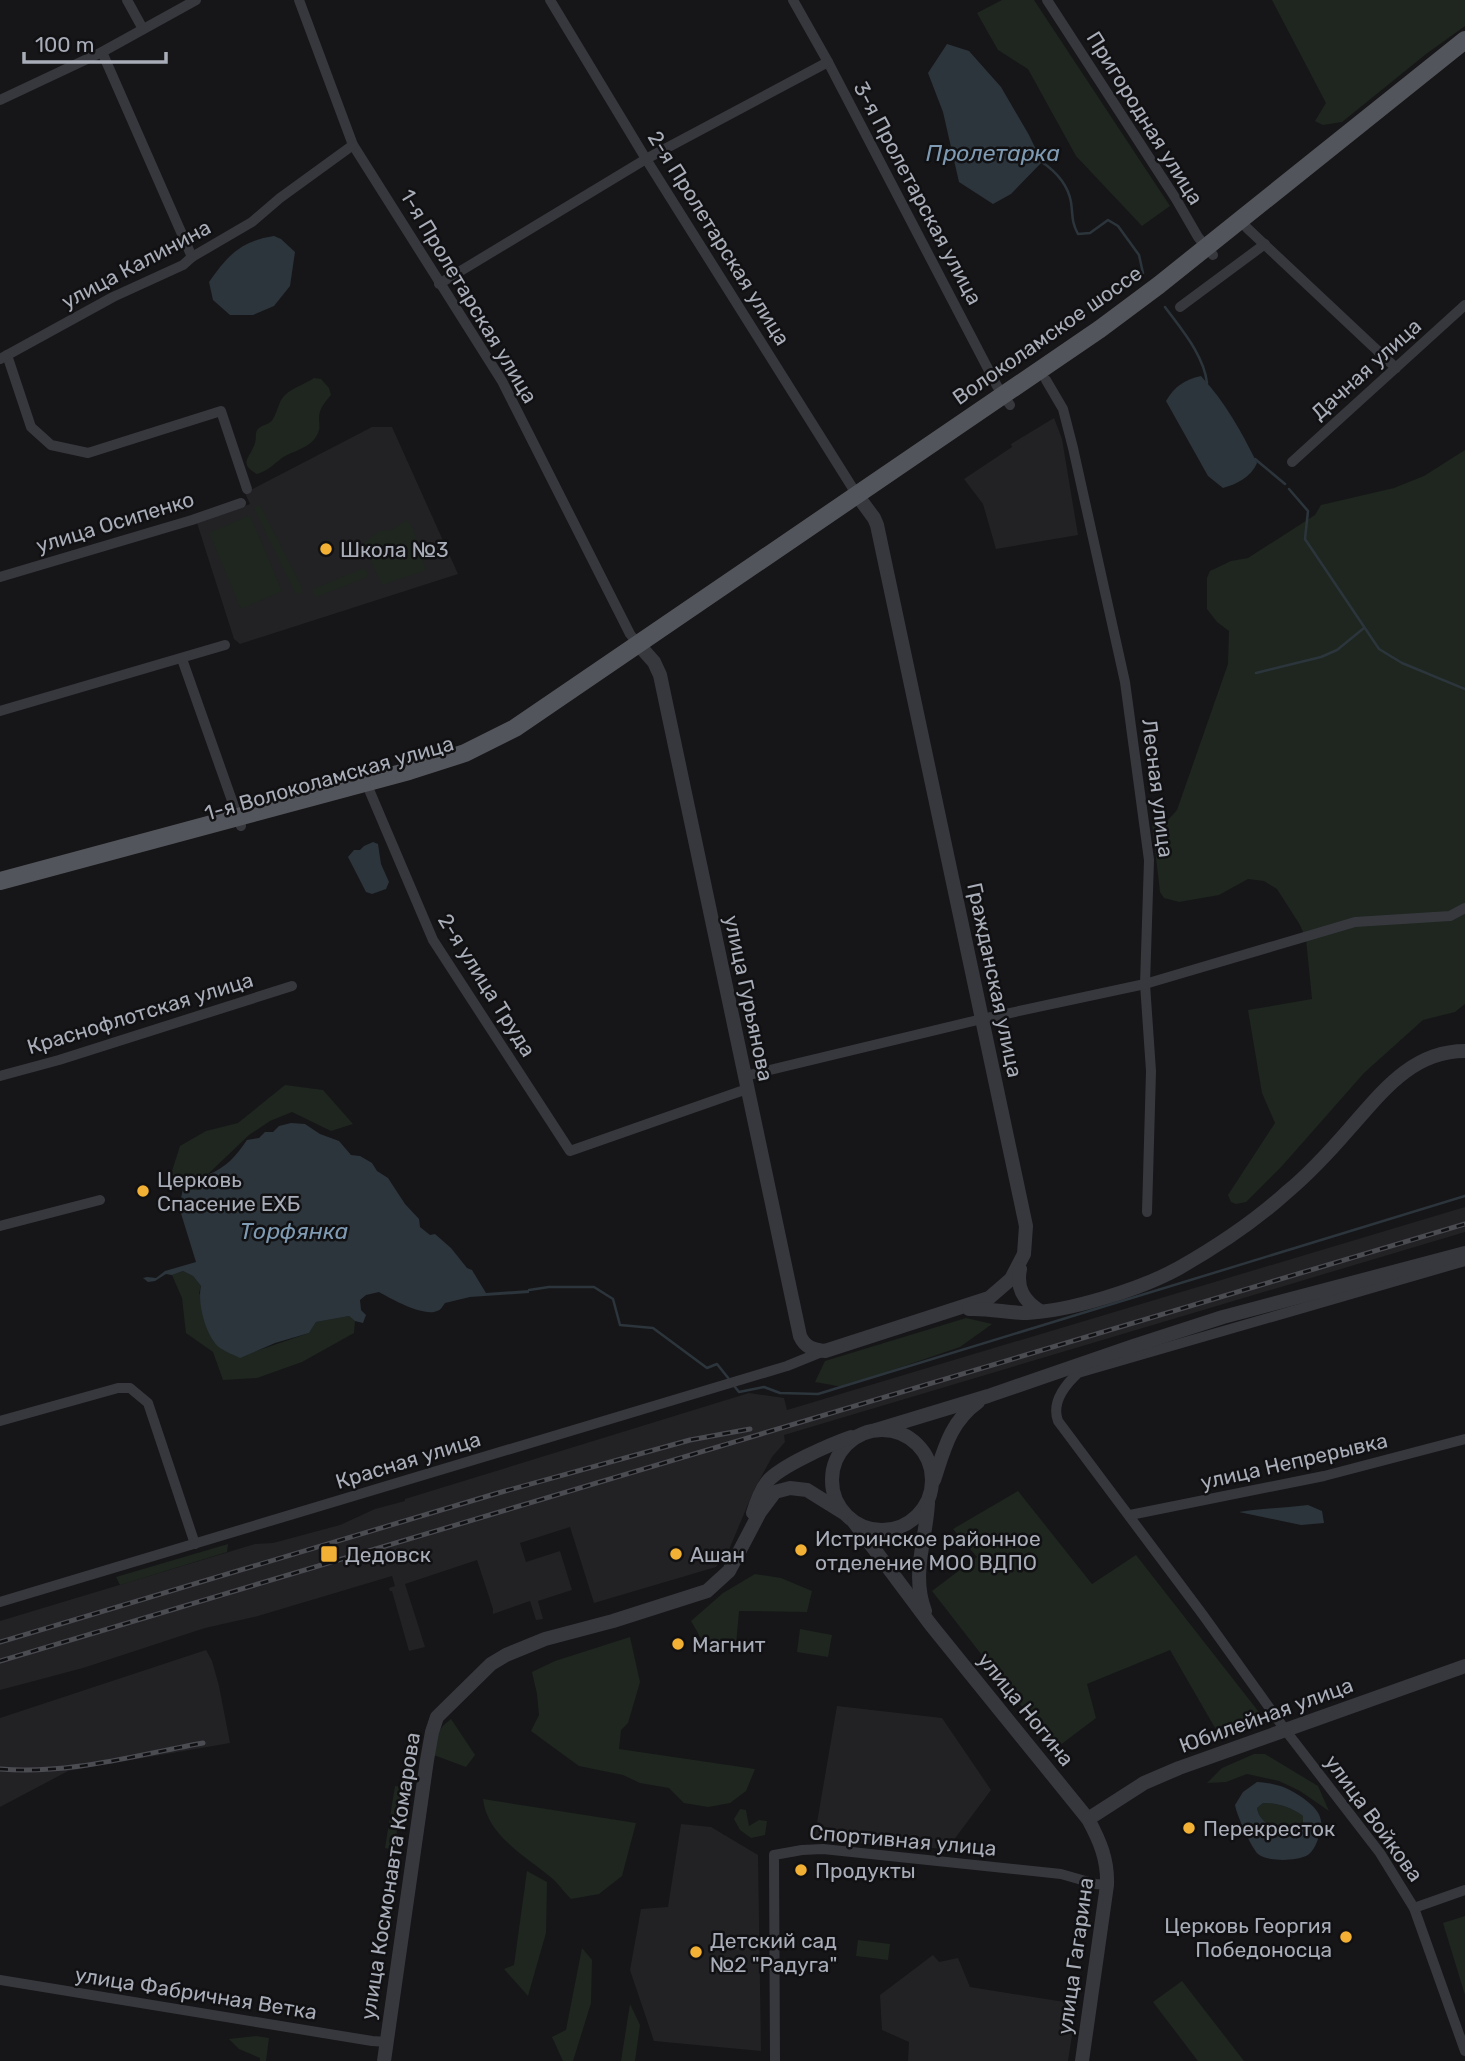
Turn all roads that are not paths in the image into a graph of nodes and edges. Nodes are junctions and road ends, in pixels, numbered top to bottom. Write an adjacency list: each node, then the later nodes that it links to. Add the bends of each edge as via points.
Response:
1 (127, 0): 7 (street)
2 (196, 0): 7 (street)
3 (299, 0): 13 (street, 1-я Пролетарская улица)
4 (550, 0): 14 (street, 2-я Пролетарская улица)
5 (793, 0): 11 (street, 3-я Пролетарская улица)
6 (1047, 0): 17 (street, Пригородная улица)
7 (143, 29): 9 (street)
8 (1465, 40): 15 (main road, Волоколамское шоссе)
9 (102, 52): 12 (street); 18 (street)
10 (1465, 52): 15 (main road, Волоколамское шоссе)
11 (828, 62): 14 (street); 25 (street, 3-я Пролетарская улица)
12 (0, 100)
13 (353, 145): 18 (street, улица Калинина, via 252,222); 19 (street, 1-я Пролетарская улица)
14 (646, 159): 19 (street); 28 (street, 2-я Пролетарская улица)
15 (1244, 224): 16 (street); 17 (main road, Волоколамское шоссе)
16 (1265, 244): 21 (street); 23 (street)
17 (1209, 251): 24 (main road, Волоколамское шоссе, via 1107,338); 25 (main road, Волоколамское шоссе)
18 (192, 257): 22 (street, улица Калинина)
19 (439, 284): 32 (street, 1-я Пролетарская улица, via 502,381 630,634)
20 (1465, 305): 23 (street, Дачная улица)
21 (1180, 307)
22 (4, 357): 27 (street, via 31,426 51,444 88,453 220,411)
23 (1396, 368): 26 (street, Дачная улица)
24 (1046, 380): 25 (main road, Волоколамское шоссе); 40 (street, Лесная улица, via 1066,422 1125,682 1149,860)
25 (1007, 400): 28 (main road, Волоколамское шоссе)
26 (1292, 462)
27 (247, 489)
28 (860, 499): 32 (main road, Волоколамское шоссе); 42 (street, Гражданская улица, via 877,524)
29 (241, 503): 30 (street, улица Осипенко)
30 (0, 577)
31 (225, 645): 33 (street)
32 (642, 648): 35 (main road, 1-я Волоколамская улица, via 556,714 494,752); 36 (main road, 1-я Волоколамская улица, via 526,721 465,753); 45 (street, улица Гурьянова, via 660,675)
33 (182, 659): 34 (street); 36 (street)
34 (0, 711)
35 (370, 792): 36 (main road, 1-я Волоколамская улица); 45 (street, 2-я улица Труда, via 433,940 570,1151)
36 (239, 822): 37 (main road, 1-я Волоколамская улица); 38 (main road, 1-я Волоколамская улица)
37 (0, 881)
38 (0, 893)
39 (1465, 908): 40 (street, via 1450,916 1355,922)
40 (1145, 984): 42 (street); 47 (street, Лесная улица, via 1152,1071)
41 (292, 986): 44 (street, Краснофлотская улица)
42 (982, 1019): 45 (street); 50 (street, Гражданская улица, via 1026,1226)
43 (1465, 1051): 53 (street, via 1436,1055 1414,1065 1388,1085 1289,1191 1177,1269 1128,1290)
44 (0, 1076)
45 (746, 1082): 54 (street, улица Гурьянова, via 800,1336 807,1346)
46 (100, 1200): 48 (street)
47 (1147, 1212)
48 (0, 1226)
49 (1465, 1253): 55 (street, via 1223,1317)
50 (1022, 1258): 52 (street, Гражданская улица, via 1011,1279 989,1298); 53 (street, via 1018,1285)
51 (1465, 1261): 62 (street, улица Войкова, via 1078,1373 1061,1394 1055,1413)
52 (951, 1311): 53 (street); 54 (street, Гражданская улица)
53 (1040, 1311)
54 (825, 1351): 65 (street, Красная улица)
55 (988, 1396): 57 (street); 60 (street, via 954,1426)
56 (0, 1421): 65 (street, via 130,1388 148,1403)
57 (876, 1430): 58 (street); 60 (street, via 893,1431 916,1443 927,1457)
58 (859, 1435): 63 (street, via 839,1452 831,1477 833,1495); 64 (street, via 816,1452 768,1481)
59 (1465, 1439): 62 (street, улица Непрерывка, via 1325,1476)
60 (933, 1484): 61 (street)
61 (928, 1500): 63 (street, via 919,1514 897,1528 862,1527); 67 (street, via 918,1578)
62 (1130, 1515): 69 (street, улица Войкова)
63 (849, 1518): 64 (street, via 807,1490 783,1489 775,1492); 67 (street, улица Ногина)
64 (745, 1538): 75 (street, улица Космонавта Комарова, via 729,1571 707,1591 528,1645 491,1664 437,1717)
65 (195, 1544): 66 (street, Красная улица)
66 (0, 1602)
67 (931, 1625): 70 (street, улица Ногина)
68 (1465, 1666): 69 (street, Юбилейная улица)
69 (1286, 1731): 70 (street, Юбилейная улица, via 1144,1783); 73 (street, улица Войкова, via 1380,1853)
70 (1088, 1819): 71 (street, улица Гагарина, via 1101,1842)
71 (1107, 1885): 78 (street, Спортивная улица, via 1061,1874 823,1849 774,1855); 79 (street, улица Гагарина)
72 (1465, 1890): 73 (street)
73 (1414, 1908): 76 (street, улица Войкова)
74 (0, 1980): 75 (street, улица Фабричная Ветка)
75 (387, 2042): 77 (street, улица Космонавта Комарова)
76 (1465, 2051)
77 (384, 2061)
78 (775, 2061)
79 (1082, 2061)

